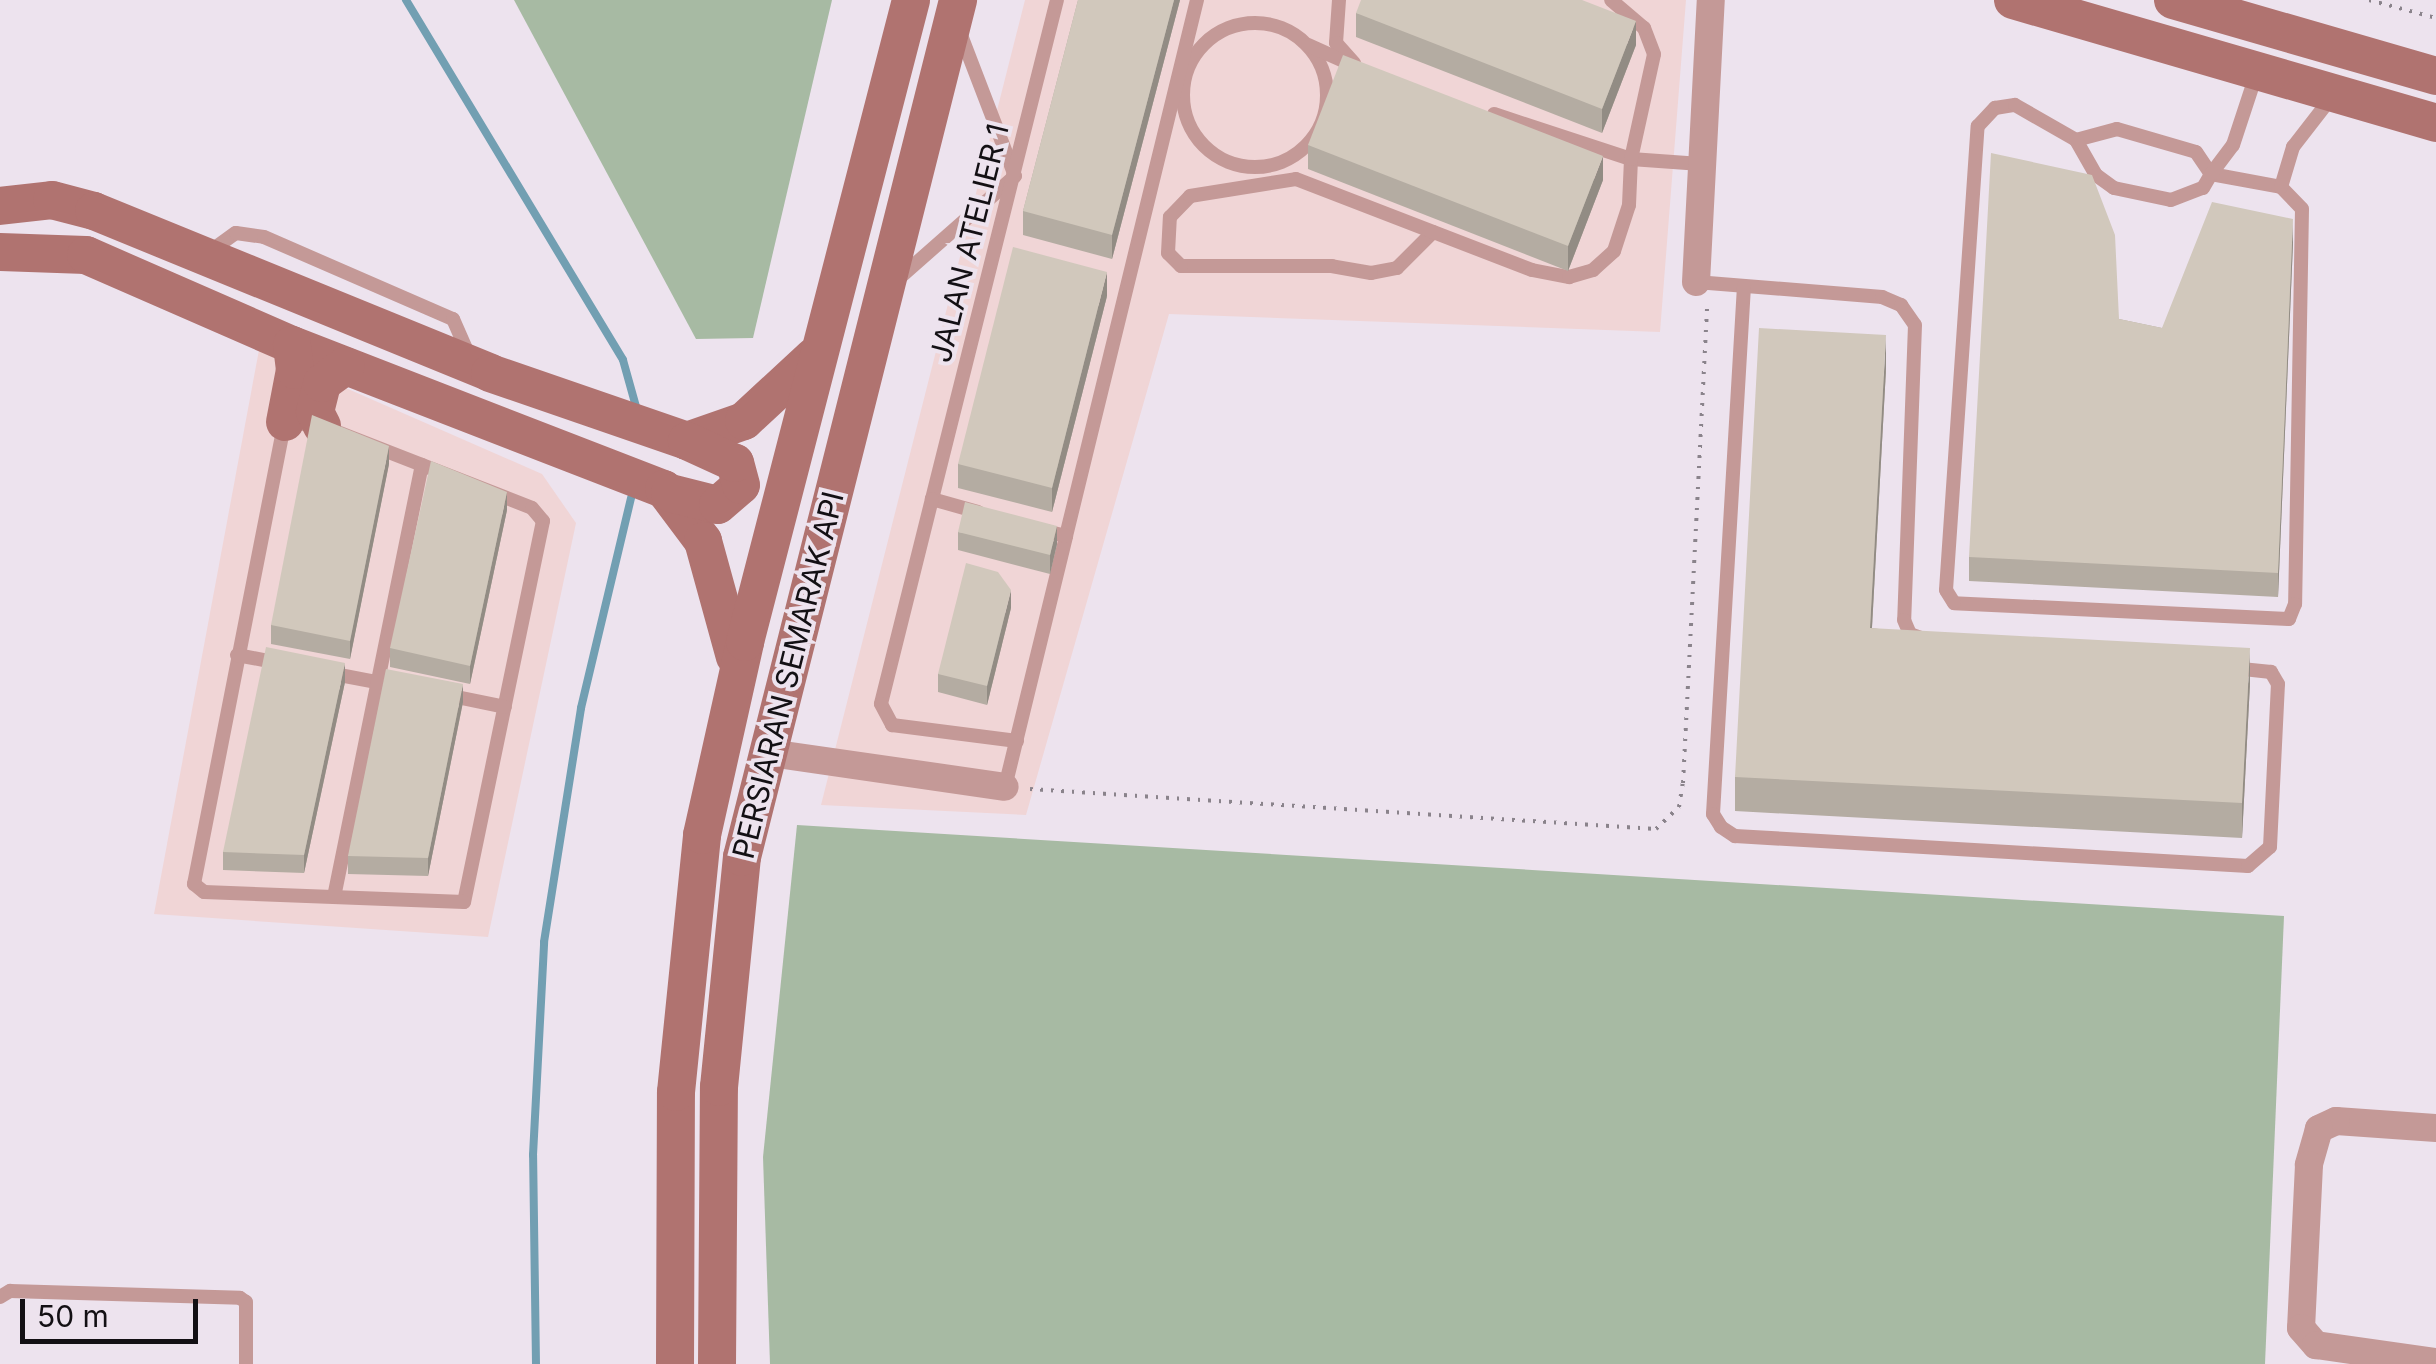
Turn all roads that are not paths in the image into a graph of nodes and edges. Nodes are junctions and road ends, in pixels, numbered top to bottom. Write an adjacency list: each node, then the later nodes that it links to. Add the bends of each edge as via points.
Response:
1 (912, 0): 31 (main road, PERSIARAN SEMARAK API)
2 (1057, 0): 22 (lane, JALAN ATELIER 1)
3 (1197, 0): 40 (lane)
4 (1339, 0): 11 (lane, via 1336,42)
5 (1611, 0): 19 (lane, via 1644,28 1654,54)
6 (1711, 0): 20 (street)
7 (2013, 0): 12 (main road)
8 (2173, 0): 14 (main road)
9 (956, 8): 22 (lane); 29 (main road, PERSIARAN SEMARAK API)
10 (1308, 45): 10 (lane, via 1326,87 1325,112 1298,153 1252,168 1206,149 1184,108 1190,62 1203,43 1244,23 1289,31); 11 (lane)
11 (1358, 68): 13 (lane)
12 (2257, 72): 15 (main road); 21 (lane, via 2233,145)
13 (1376, 74)
14 (2436, 76)
15 (2333, 95): 17 (main road); 23 (lane, via 2292,147)
16 (1468, 105): 19 (lane)
17 (2436, 123)
18 (2076, 140): 21 (lane, via 2116,128 2196,152); 21 (lane, via 2096,175 2114,188 2172,200 2203,188); 23 (lane, via 2015,105 1994,108 1978,126 1946,590 1964,607 2288,620 2294,604 2304,243 2302,209)
19 (1630, 159): 20 (lane); 25 (lane, via 1628,206 1614,251 1593,270 1568,277 1532,270)
20 (1701, 164): 27 (street)
21 (2211, 174): 23 (lane)
22 (1015, 176): 29 (lane); 37 (lane, JALAN ATELIER 1)
23 (2282, 187)
24 (0, 206): 34 (main road, via 52,200 471,366)
25 (1433, 232): 25 (lane, via 1397,268 1371,273 1332,266 1181,266 1168,253 1170,217 1190,196 1296,179)
26 (0, 252): 30 (main road, via 86,254)
27 (1696, 282): 28 (lane)
28 (1744, 286): 41 (lane, via 1882,296 1901,305 1915,325 1904,620 1910,634); 44 (lane, via 1714,814 1721,826 1736,836 2248,866 2270,848 2278,684 2271,672)
29 (878, 296): 52 (main road, PERSIARAN SEMARAK API)
30 (292, 345): 32 (main road); 33 (main road)
31 (820, 346): 34 (main road, via 768,404 744,421); 46 (main road, PERSIARAN SEMARAK API)
32 (345, 366): 33 (main road, via 322,383 315,412); 36 (main road)
33 (303, 424): 35 (lane); 42 (lane)
34 (687, 441): 36 (main road, via 736,463 741,485 718,505)
35 (422, 465): 47 (lane); 50 (lane, via 532,508 543,521)
36 (670, 493): 46 (main road, via 703,541 729,620)
37 (932, 498): 38 (lane); 51 (lane, JALAN ATELIER 1, via 881,704 892,724)
38 (989, 515)
39 (1028, 526): 40 (lane)
40 (1066, 536): 51 (lane)
41 (1946, 642)
42 (237, 655): 43 (lane); 54 (lane, via 194,884 204,892)
43 (289, 665)
44 (2220, 666)
45 (306, 668): 47 (lane)
46 (738, 674): 59 (main road, PERSIARAN SEMARAK API, via 702,835 685,961 676,1092)
47 (376, 682): 48 (lane); 54 (lane)
48 (395, 685)
49 (432, 692): 50 (lane)
50 (505, 707): 54 (lane, via 464,902)
51 (1017, 741): 53 (lane)
52 (770, 753): 53 (street); 60 (main road, PERSIARAN SEMARAK API, via 742,857 726,972)
53 (1005, 787)
54 (334, 897)
55 (2436, 1128): 57 (street, via 2336,1121 2319,1130 2309,1165 2301,1328 2316,1345)
56 (0, 1297): 58 (lane, via 10,1291 240,1298 246,1302)
57 (2436, 1362)
58 (246, 1364)
59 (675, 1364)
60 (717, 1364)

